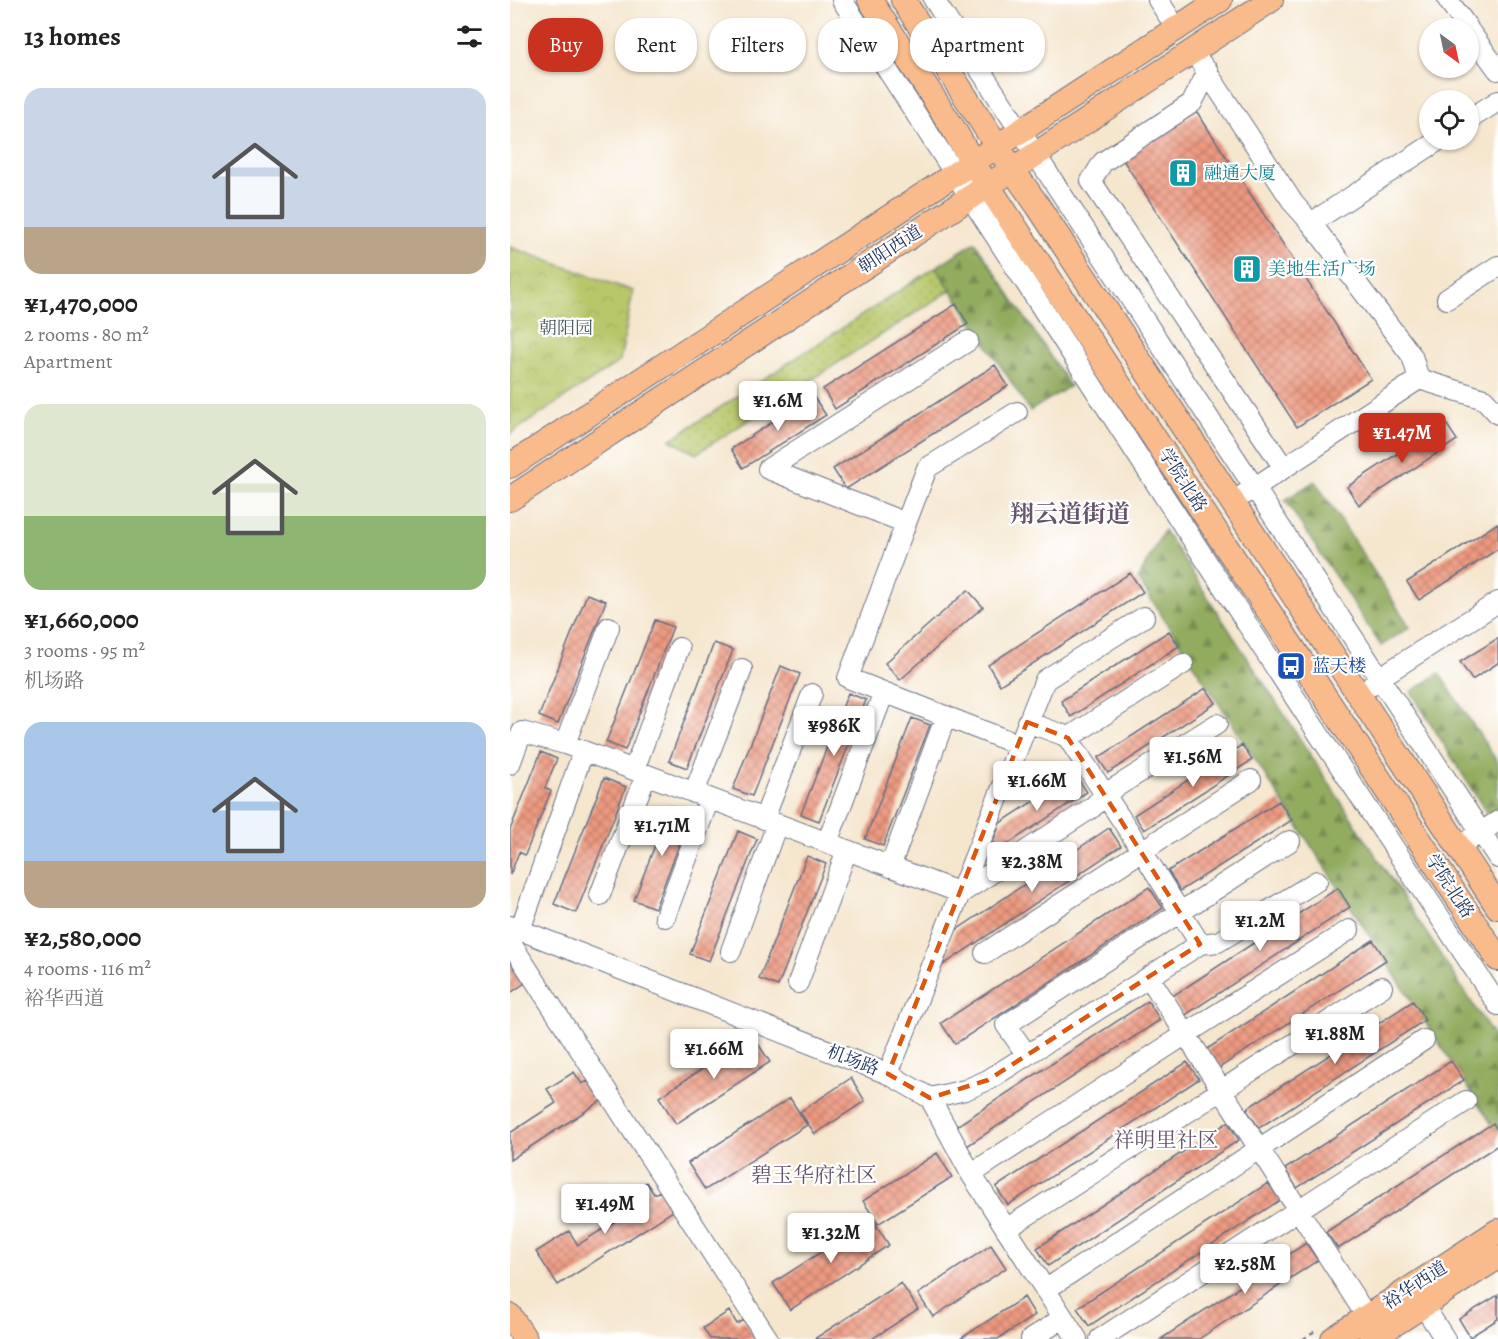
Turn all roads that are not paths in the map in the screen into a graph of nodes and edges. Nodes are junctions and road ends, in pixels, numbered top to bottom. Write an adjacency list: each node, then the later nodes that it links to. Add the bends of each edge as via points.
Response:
1 (842, 0): 22 (street)
2 (870, 0): 22 (main road, 学院北路, via 953,128)
3 (903, 0): 19 (main road, 学院北路)
4 (934, 0): 18 (street)
5 (1158, 0): 11 (street)
6 (1165, 0): 11 (street)
7 (1221, 0): 11 (main road, 朝阳西道)
8 (1271, 0): 13 (main road, 朝阳西道)
9 (1448, 0): 10 (street)
10 (1460, 18)
11 (1179, 27): 18 (main road, 朝阳西道)
12 (1479, 44): 14 (street)
13 (1192, 52): 15 (street); 21 (main road, 朝阳西道)
14 (1498, 70)
15 (1208, 71): 25 (street, via 1293,204); 28 (street, via 1192,103 1103,162 1093,176)
16 (1498, 101): 17 (street)
17 (1479, 113)
18 (1021, 131): 19 (main road, 朝阳西道); 21 (street)
19 (998, 146): 22 (main road, 朝阳西道); 23 (main road, 学院北路)
20 (1423, 150): 25 (street)
21 (1035, 154): 23 (main road, 朝阳西道); 29 (street)
22 (964, 168): 24 (main road, 学院北路); 35 (main road, 朝阳西道)
23 (1012, 169): 24 (main road, 朝阳西道); 31 (main road, 学院北路)
24 (980, 191): 38 (main road, 朝阳西道); 51 (main road, 学院北路); 55 (street, via 994,235)
25 (1311, 222): 32 (street, via 1412,356)
26 (1498, 266): 27 (street)
27 (1447, 299)
28 (1180, 310): 29 (street); 36 (street)
29 (1150, 331): 31 (street); 37 (street)
30 (968, 341): 40 (street, via 768,469)
31 (1130, 345): 39 (main road, 学院北路)
32 (1419, 379): 34 (street, via 1484,399); 36 (street)
33 (1017, 412): 40 (street, via 927,468)
34 (1498, 414)
35 (510, 466)
36 (1286, 467): 37 (street)
37 (1254, 488): 39 (street); 47 (street)
38 (510, 499)
39 (1233, 502): 50 (main road, 学院北路)
40 (906, 523): 48 (street, via 848,678)
41 (1498, 602): 47 (street)
42 (1144, 617): 53 (street, via 1045,680)
43 (609, 627): 57 (street)
44 (679, 648): 61 (street)
45 (1183, 664): 56 (street)
46 (742, 669): 64 (street)
47 (1379, 678): 50 (street); 67 (street)
48 (884, 692): 52 (street); 69 (street)
49 (812, 694): 66 (street)
50 (1360, 696): 51 (main road); 70 (main road, 学院北路)
51 (1335, 711): 55 (street); 86 (main road, 学院北路)
52 (946, 716): 58 (street); 74 (street)
53 (1027, 722): 56 (street); 58 (street)
54 (1216, 724): 63 (street)
55 (1314, 727): 90 (street)
56 (1068, 738): 63 (street)
57 (565, 744): 59 (street); 60 (street, via 522,732)
58 (1019, 745): 76 (street)
59 (583, 752): 61 (street); 82 (street)
60 (510, 764)
61 (640, 773): 64 (street); 77 (street)
62 (1251, 780): 72 (street)
63 (1105, 794): 72 (street); 76 (street, via 1093,807)
64 (702, 796): 66 (street); 80 (street)
65 (1498, 820): 67 (street)
66 (771, 822): 69 (street); 84 (street)
67 (1481, 831): 70 (street); 73 (street)
68 (1290, 842): 79 (street)
69 (827, 843): 71 (street)
70 (1459, 847): 78 (main road, 学院北路)
71 (847, 850): 74 (street); 88 (street)
72 (1142, 851): 79 (street); 85 (street)
73 (1498, 858)
74 (890, 867): 76 (street)
75 (1317, 881): 83 (street, via 1218,942)
76 (961, 893): 94 (street)
77 (600, 895)
78 (1498, 906)
79 (1181, 912): 83 (street); 93 (street, via 1006,1025)
80 (665, 917)
81 (1349, 930): 91 (street)
82 (513, 933): 94 (street, 机场路); 110 (street)
83 (1200, 944): 87 (street)
84 (731, 951)
85 (985, 953)
86 (1498, 959)
87 (1149, 977): 91 (street); 93 (street)
88 (798, 982)
89 (1382, 987): 95 (street)
90 (1498, 1005)
91 (1186, 1034): 95 (street); 99 (street)
92 (1424, 1040): 98 (street)
93 (1027, 1055): 96 (street, via 988,1080)
94 (888, 1074): 96 (street, 机场路)
95 (1222, 1090): 98 (street); 101 (street)
96 (930, 1098): 99 (street)
97 (1466, 1101): 100 (street)
98 (1259, 1148): 100 (street); 104 (street)
99 (971, 1174): 101 (street)
100 (1299, 1210): 108 (street); 113 (street)
101 (1006, 1229): 104 (street)
102 (1498, 1231): 108 (main road, 裕华西道)
103 (1498, 1257): 105 (main road, 裕华西道)
104 (1045, 1290): 107 (street)
105 (1423, 1305): 108 (main road, 裕华西道); 115 (street)
106 (510, 1316): 109 (main road)
107 (1063, 1318): 111 (street); 112 (street)
108 (1369, 1328): 114 (main road, 裕华西道)
109 (525, 1339)
110 (768, 1339)
111 (1031, 1339)
112 (1077, 1339)
113 (1100, 1339)
114 (1333, 1339)
115 (1445, 1339)

